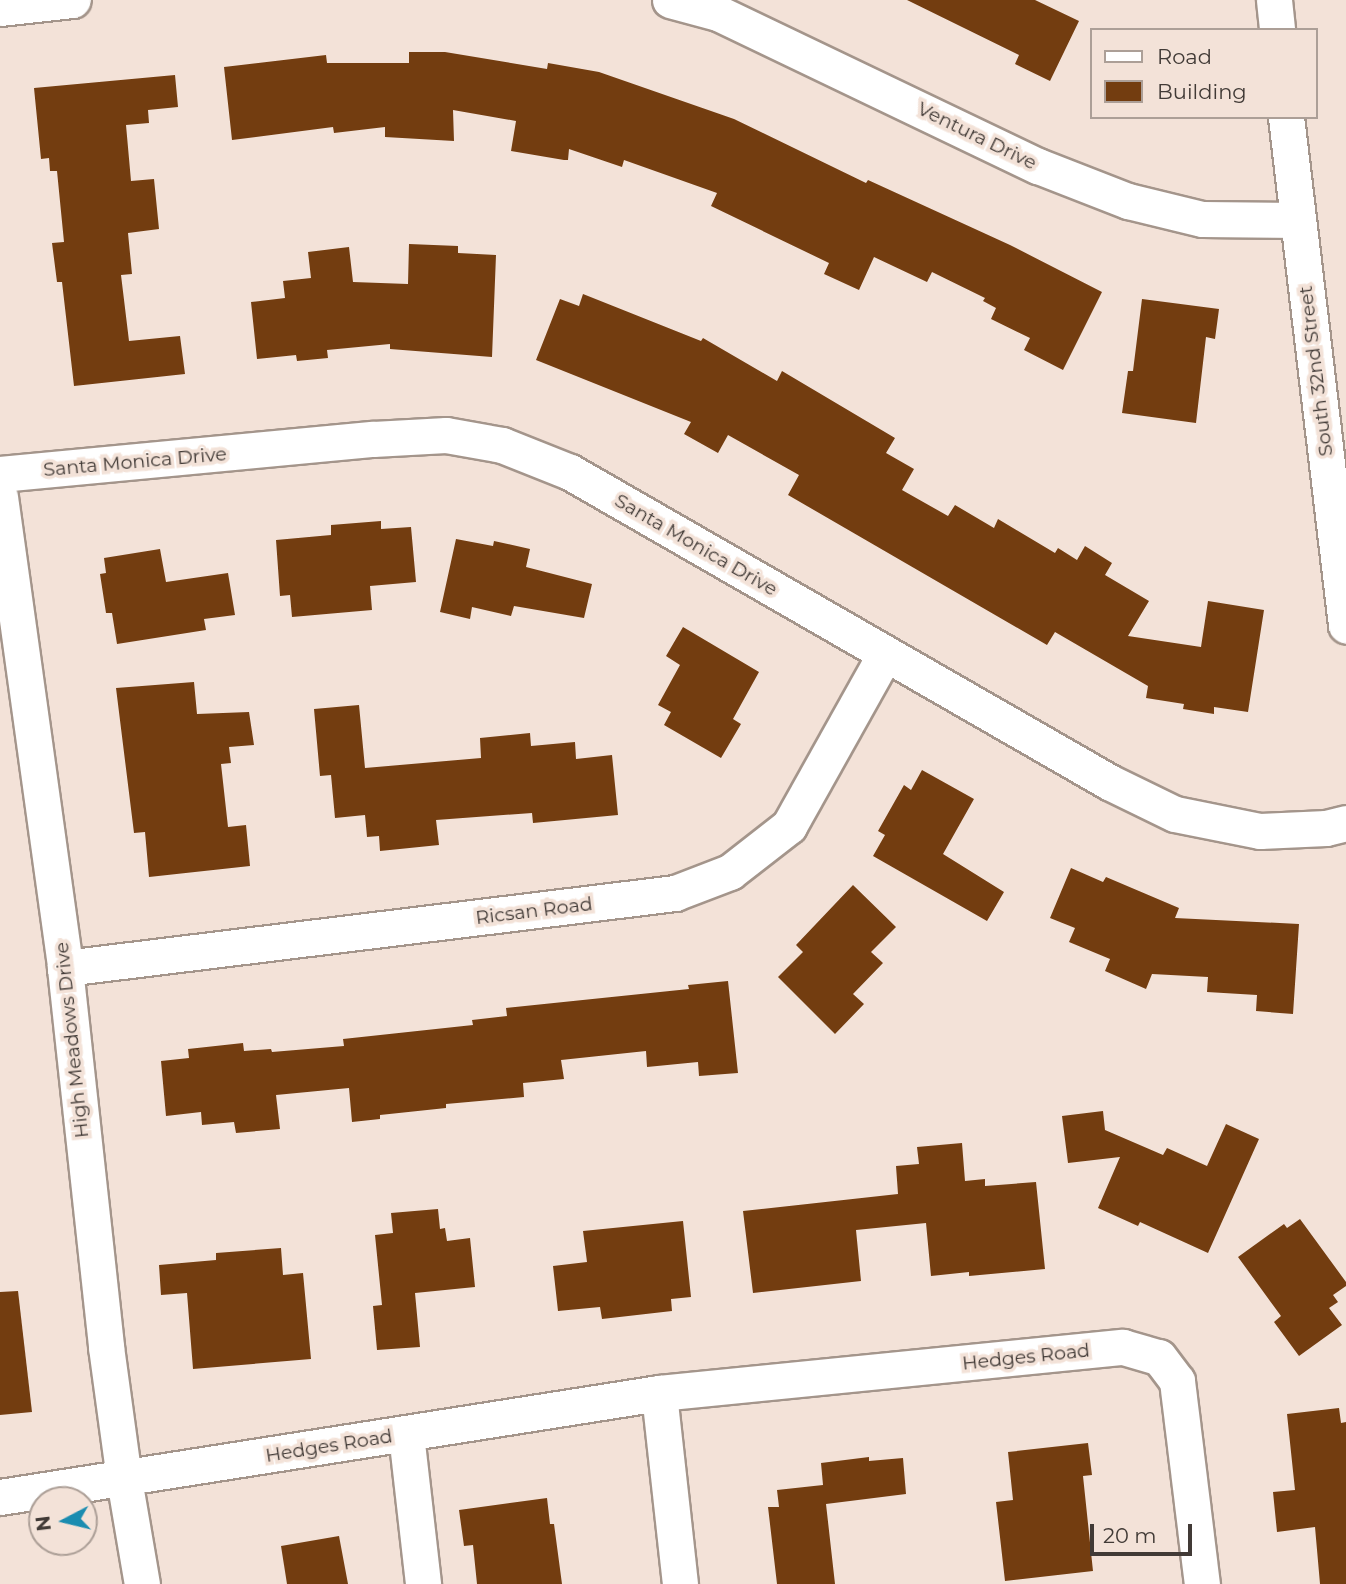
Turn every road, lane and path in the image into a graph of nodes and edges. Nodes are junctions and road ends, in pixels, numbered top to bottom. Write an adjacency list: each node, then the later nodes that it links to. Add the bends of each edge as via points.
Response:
1 (73, 0): 4 (street)
2 (670, 0): 7 (street, Ventura Drive, via 718,13 1038,166 1128,201 1202,219)
3 (1274, 0): 5 (street)
4 (0, 8)
5 (1277, 28)
6 (1286, 119): 7 (street, South 32nd Street)
7 (1298, 220): 10 (street, South 32nd Street)
8 (0, 474): 11 (street, Santa Monica Drive, via 373,439 446,435 502,445 569,472)
9 (0, 497): 13 (street, High Meadows Drive)
10 (1346, 625)
11 (885, 654): 12 (street, Santa Monica Drive, via 1109,782 1175,814 1260,831); 13 (street, Ricsan Road, via 789,825 730,872 686,889)
12 (1346, 823)
13 (65, 968): 16 (street, High Meadows Drive)
14 (659, 1393): 15 (street, Hedges Road); 20 (street); 21 (street, Hedges Road, via 1123,1347 1159,1357 1177,1381)
15 (406, 1434): 16 (street, Hedges Road); 19 (street)
16 (124, 1479): 17 (street, Hedges Road); 18 (street, High Meadows Drive)
17 (0, 1497)
18 (142, 1584)
19 (424, 1584)
20 (680, 1584)
21 (1202, 1584)

